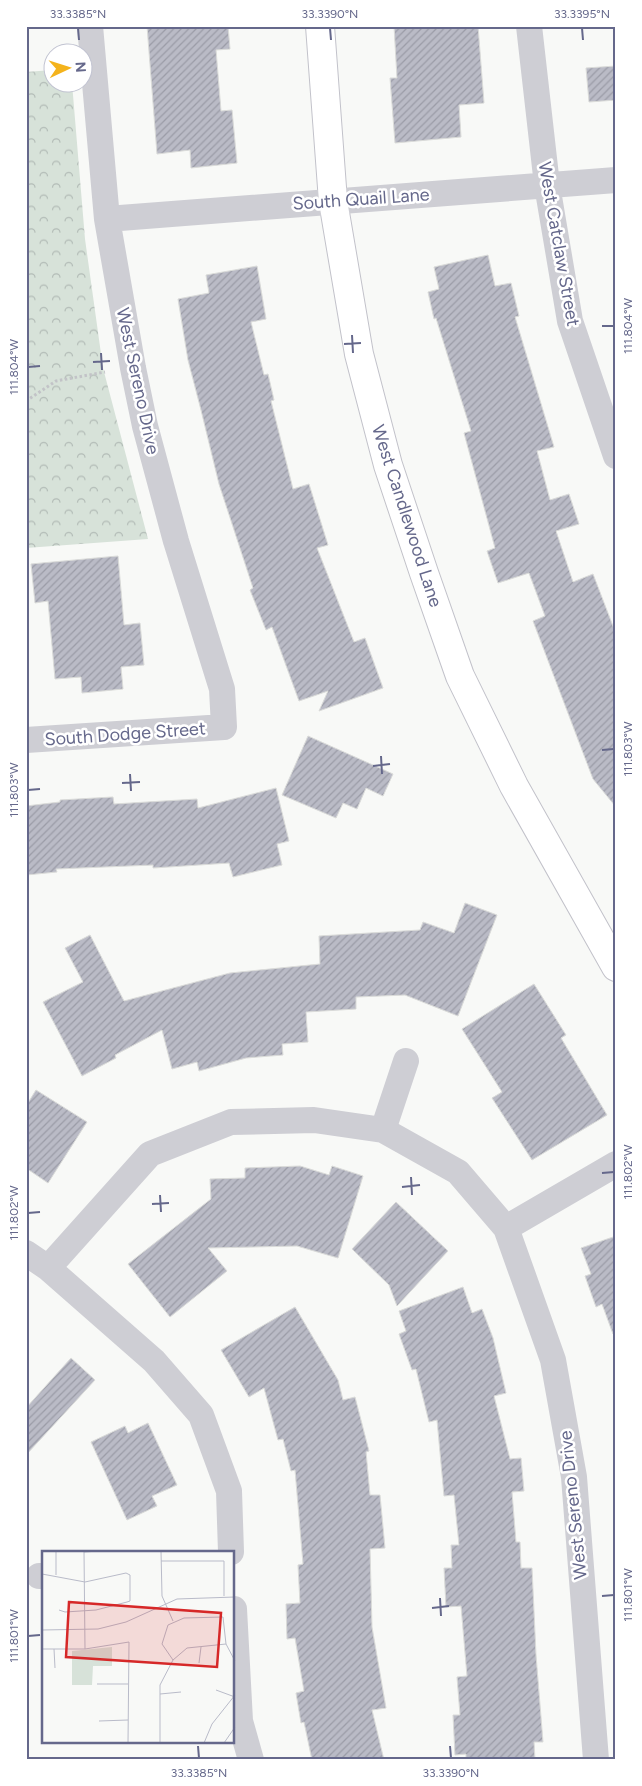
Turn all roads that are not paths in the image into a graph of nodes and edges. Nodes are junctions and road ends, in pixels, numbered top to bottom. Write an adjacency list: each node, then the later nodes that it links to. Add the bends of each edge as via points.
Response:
1 (90, 26): 7 (street, West Sereno Drive)
2 (320, 26): 6 (street, West Candlewood Lane)
3 (529, 26): 5 (street, West Catclaw Street)
4 (616, 180): 5 (street, South Quail Lane)
5 (547, 185): 6 (street, South Quail Lane); 8 (street, West Catclaw Street, via 570,321)
6 (333, 201): 7 (street, South Quail Lane); 11 (street, West Candlewood Lane, via 359,354 386,456 460,676 514,786)
7 (107, 219): 9 (street, West Sereno Drive, via 145,426 176,541 222,688)
8 (616, 456)
9 (224, 727): 10 (street, South Dodge Street)
10 (26, 740)
11 (616, 967)
12 (406, 1061): 13 (street)
13 (383, 1130): 15 (street, via 458,1172); 17 (street, via 314,1120 231,1122 150,1154)
14 (616, 1164): 15 (street)
15 (506, 1228): 21 (street, West Sereno Drive, via 553,1360 572,1467)
16 (26, 1253): 17 (street)
17 (48, 1268): 18 (street, via 154,1361 201,1415 229,1491)
18 (231, 1551)
19 (235, 1628): 20 (street, via 240,1720)
20 (251, 1760)
21 (596, 1760)

